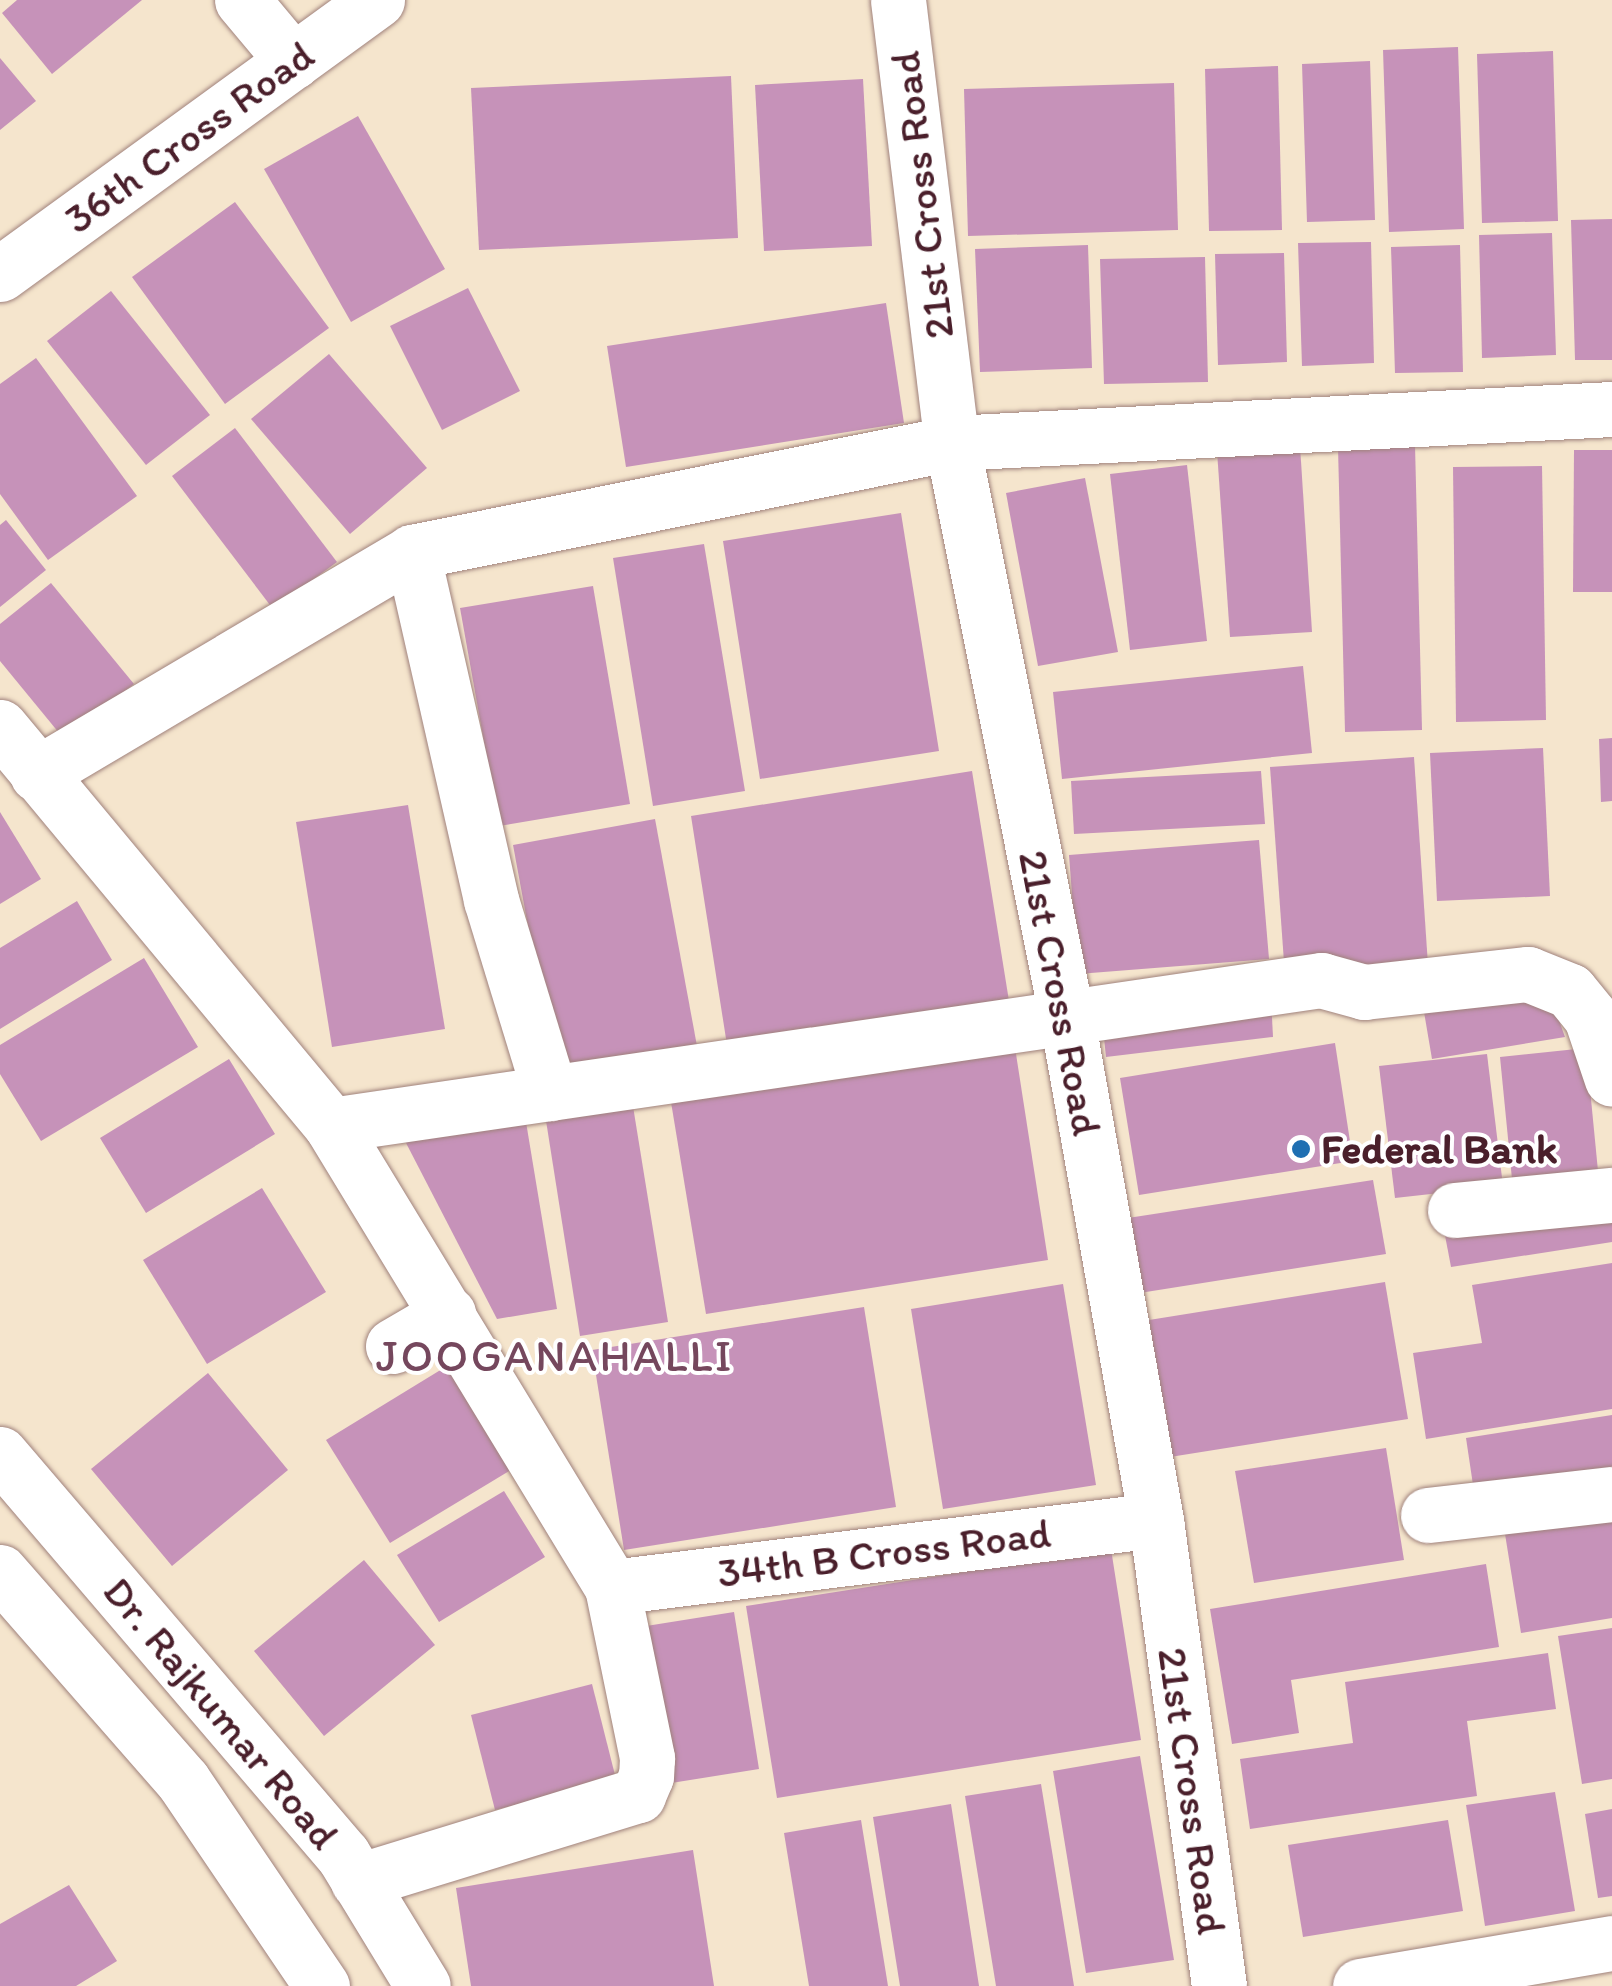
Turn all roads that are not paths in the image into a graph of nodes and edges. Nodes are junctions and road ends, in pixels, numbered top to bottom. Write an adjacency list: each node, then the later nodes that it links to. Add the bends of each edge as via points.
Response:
1 (242, 0): 4 (street)
2 (377, 0): 4 (street, 36th Cross Road)
3 (898, 0): 7 (street, 21st Cross Road)
4 (293, 62): 5 (street, 36th Cross Road)
5 (0, 274)
6 (1612, 409): 7 (street)
7 (952, 443): 8 (street); 11 (street, 21st Cross Road)
8 (412, 552): 10 (street); 13 (street, via 491,900)
9 (0, 727): 10 (street)
10 (38, 774): 14 (street)
11 (1067, 1019): 12 (street, via 1289,982 1321,980 1364,992 1528,974 1570,991 1590,1017); 13 (street); 22 (street, 21st Cross Road)
12 (1612, 1078)
13 (550, 1093): 14 (street)
14 (331, 1125): 17 (street)
15 (1612, 1195): 16 (street)
16 (1455, 1210)
17 (448, 1314): 18 (street); 24 (street)
18 (393, 1346)
19 (0, 1454): 25 (street, Dr. Rajkumar Road)
20 (1612, 1494): 21 (street)
21 (1428, 1515)
22 (1156, 1520): 24 (street, 34th B Cross Road); 29 (street, 21st Cross Road)
23 (0, 1572): 27 (street, Dr. Rajkumar Road, via 184,1781)
24 (612, 1587): 25 (street, via 646,1758 638,1794)
25 (358, 1881): 28 (street, Dr. Rajkumar Road)
26 (1612, 1943): 30 (street)
27 (322, 1986)
28 (423, 1986)
29 (1218, 1986)
30 (1360, 1986)

